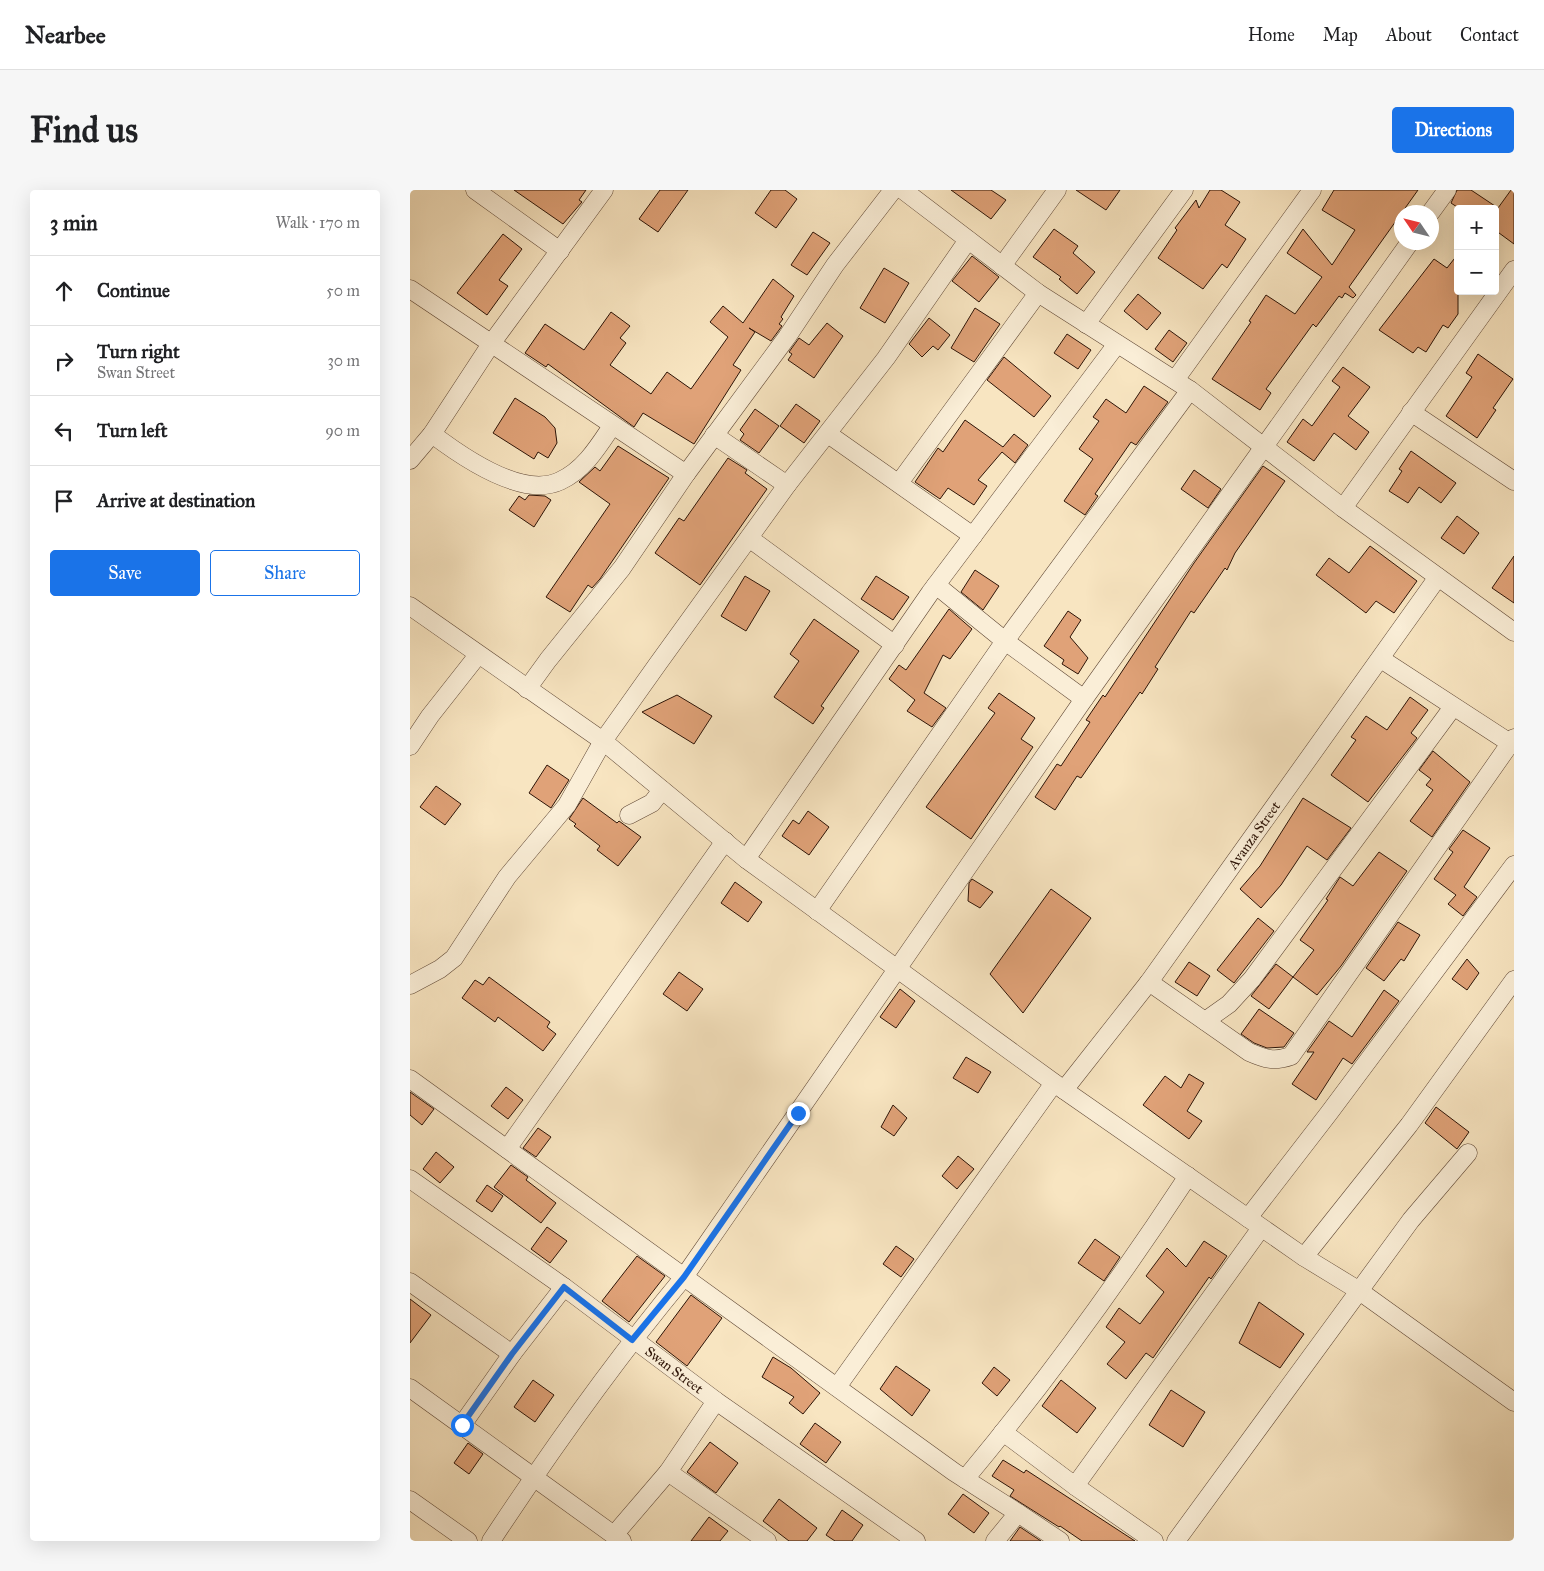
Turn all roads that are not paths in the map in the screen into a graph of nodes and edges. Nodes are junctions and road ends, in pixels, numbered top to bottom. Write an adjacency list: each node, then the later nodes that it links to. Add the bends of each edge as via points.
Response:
1 (474, 190): 12 (street)
2 (604, 190): 12 (street)
3 (893, 190): 25 (street, via 848,246 787,337)
4 (1057, 190): 13 (street)
5 (1184, 190): 17 (street)
6 (1312, 190): 20 (street)
7 (1447, 190): 9 (street)
8 (909, 192): 10 (street)
9 (1436, 205)
10 (968, 240): 13 (street); 24 (street, via 886,358)
11 (1404, 250): 26 (street)
12 (560, 251): 18 (street)
13 (1002, 266): 16 (street)
14 (1514, 270): 21 (street)
15 (410, 289): 18 (street)
16 (1038, 292): 17 (street); 30 (street)
17 (1086, 324): 19 (street)
18 (492, 344): 22 (street); 23 (street)
19 (1117, 344): 20 (street); 33 (street)
20 (1182, 385): 26 (street); 39 (street)
21 (1411, 412): 29 (street); 32 (street)
22 (612, 426): 23 (street, via 597,450 577,469 559,482 541,486 477,465); 28 (street)
23 (432, 434): 27 (street)
24 (828, 434): 30 (street); 31 (street)
25 (714, 435): 28 (street); 31 (street)
26 (1264, 447): 32 (street); 44 (street)
27 (411, 457)
28 (686, 474): 43 (street, via 622,568)
29 (1514, 481)
30 (899, 483): 33 (street)
31 (786, 485): 34 (street)
32 (1343, 508): 35 (street)
33 (973, 536): 36 (street)
34 (748, 538): 40 (street); 47 (street)
35 (1438, 577): 38 (street); 42 (street, Avanza Street)
36 (936, 585): 39 (street); 40 (street)
37 (410, 606): 41 (street)
38 (1514, 632)
39 (1005, 641): 44 (street); 54 (street)
40 (895, 645): 52 (street)
41 (478, 655): 43 (street); 48 (street)
42 (1380, 659): 45 (street); 57 (street, Avanza Street)
43 (528, 689): 47 (street)
44 (1084, 699): 55 (street)
45 (1453, 707): 46 (street); 59 (street, via 1252,978 1237,996)
46 (1512, 740): 59 (street, via 1291,1056 1266,1060)
47 (603, 741): 49 (street); 58 (street, via 567,806 507,877 454,958)
48 (410, 746)
49 (662, 790): 50 (street, via 652,803); 51 (street)
50 (629, 815)
51 (725, 841): 52 (street); 62 (street)
52 (746, 859): 54 (street)
53 (1514, 865): 66 (street, via 1329,1113)
54 (817, 911): 55 (street)
55 (896, 969): 61 (street); 68 (street)
56 (1514, 980): 67 (street, via 1409,1125)
57 (1149, 982): 59 (street); 61 (street, Avanza Street)
58 (410, 985)
59 (1205, 1021)
60 (410, 1079): 62 (street)
61 (1059, 1086): 64 (street); 74 (street, Avanza Street)
62 (507, 1149): 68 (street)
63 (1468, 1153): 71 (street)
64 (1188, 1176): 66 (street); 79 (street, via 1143,1244)
65 (410, 1179): 70 (street, Swan Street)
66 (1255, 1223): 67 (street); 83 (street)
67 (1304, 1257): 71 (street)
68 (684, 1277): 72 (street); 74 (street)
69 (410, 1282): 73 (street)
70 (564, 1287): 72 (street, Swan Street); 73 (street)
71 (1358, 1290): 77 (street); 94 (street)
72 (632, 1340): 76 (street, Swan Street); 81 (street)
73 (512, 1354): 78 (street)
74 (837, 1387): 82 (street)
75 (410, 1388): 78 (street)
76 (716, 1401): 80 (street); 90 (street, Swan Street)
77 (1514, 1402)
78 (462, 1425): 81 (street)
79 (1004, 1432): 82 (street); 83 (street)
80 (668, 1472): 86 (street); 89 (street)
81 (533, 1477): 86 (street); 88 (street)
82 (965, 1479): 85 (street)
83 (1075, 1486): 93 (street)
84 (410, 1500): 87 (street)
85 (1018, 1513): 91 (street); 92 (street)
86 (618, 1538)
87 (468, 1541)
88 (491, 1541)
89 (767, 1541)
90 (916, 1541)
91 (995, 1541)
92 (1060, 1541)
93 (1154, 1541)
94 (1176, 1541)

